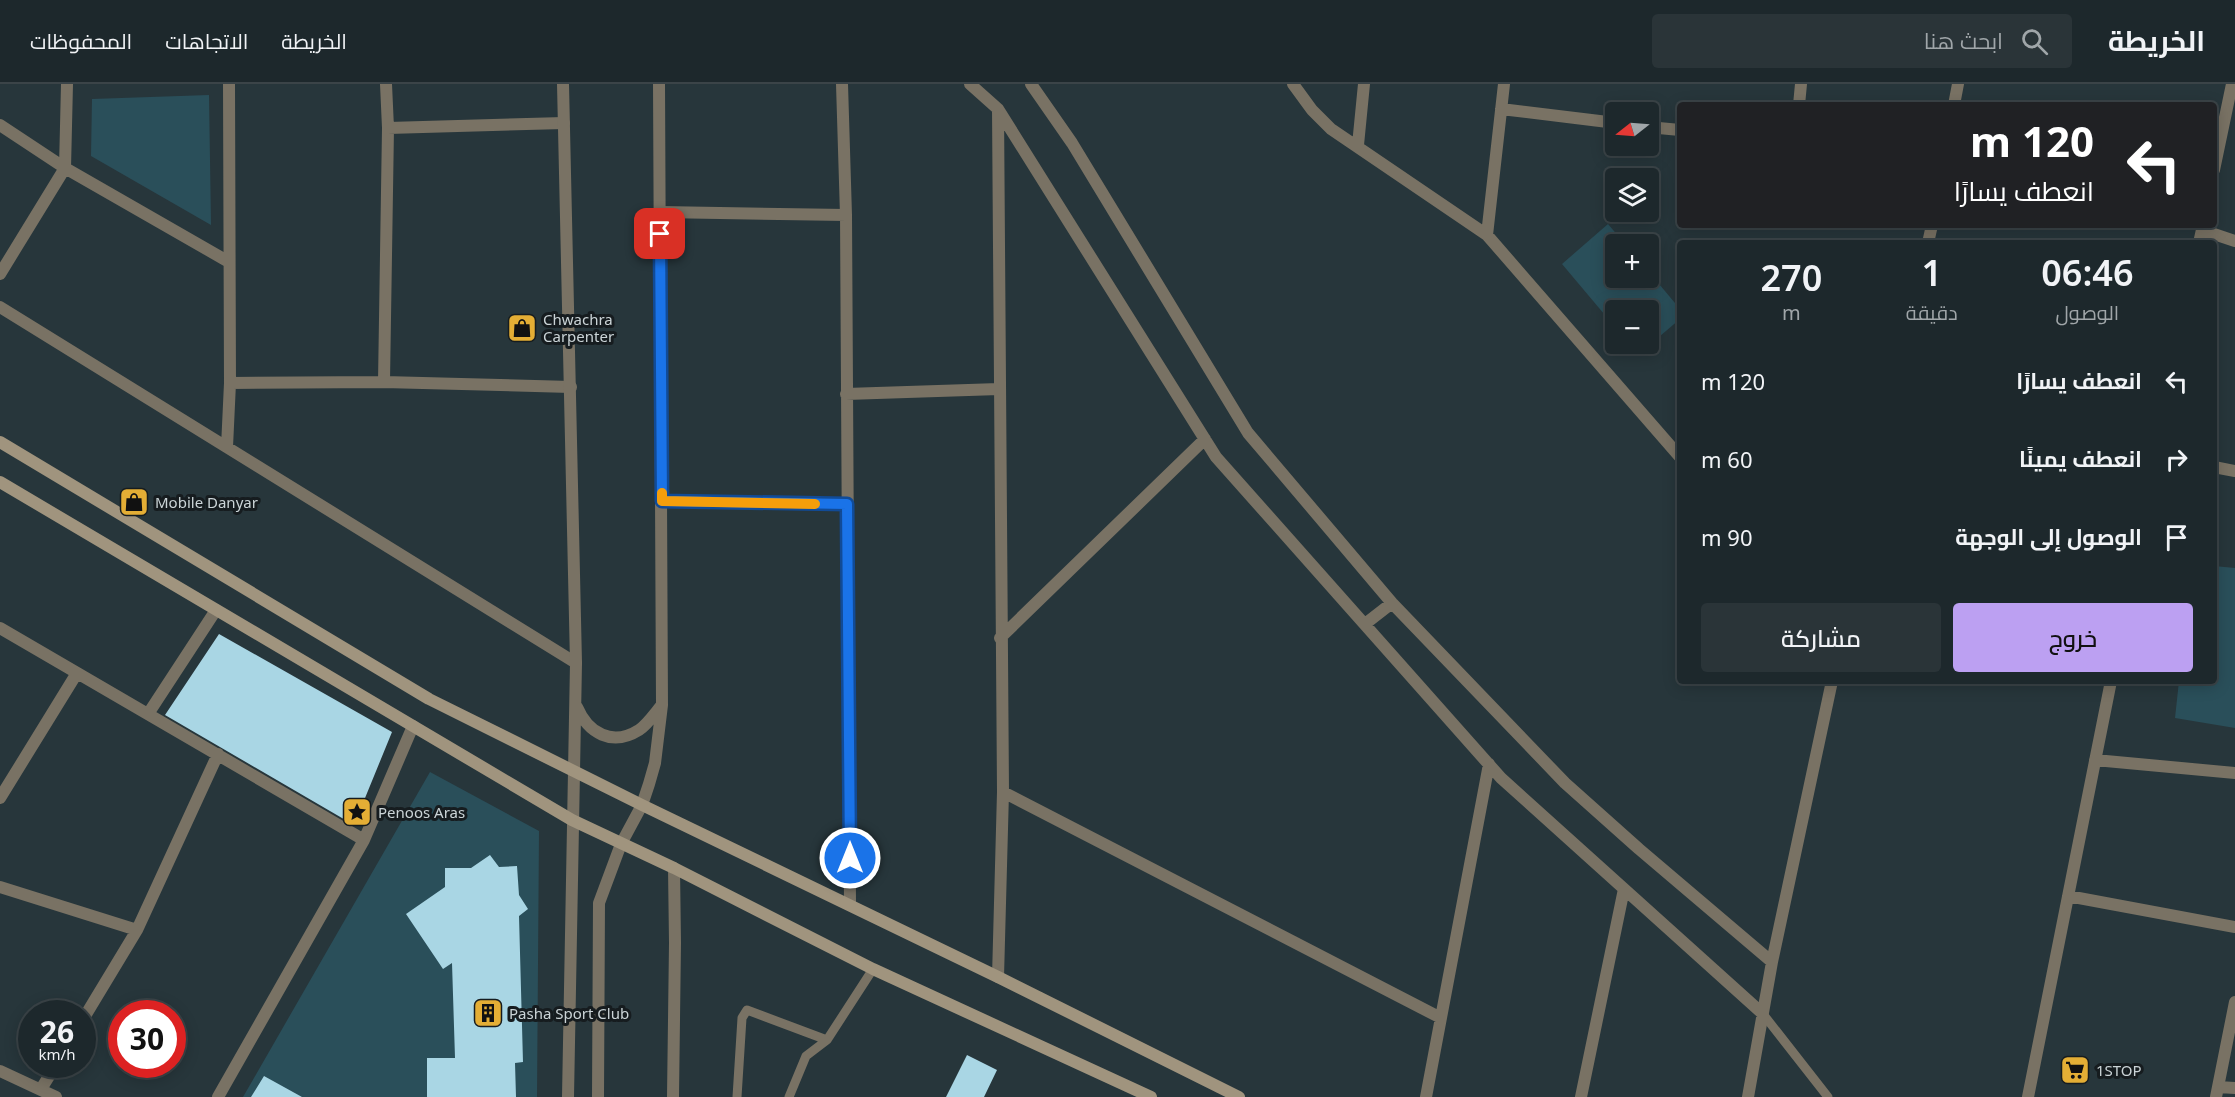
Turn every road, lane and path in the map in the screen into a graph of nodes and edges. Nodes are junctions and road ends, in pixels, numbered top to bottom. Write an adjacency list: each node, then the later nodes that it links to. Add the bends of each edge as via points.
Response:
1 (67, 84): 27 (street)
2 (229, 84): 33 (street)
3 (386, 84): 23 (street)
4 (563, 84): 20 (street)
5 (660, 84): 28 (street)
6 (842, 84): 29 (street)
7 (970, 84): 17 (street)
8 (1031, 84): 50 (street, via 1248,434)
9 (1293, 84): 25 (street, via 1331,129)
10 (1364, 84): 25 (street)
11 (1504, 84): 18 (street)
12 (1801, 84): 15 (street)
13 (1958, 84): 16 (street)
14 (2232, 84): 26 (street)
15 (1798, 102)
16 (1955, 102)
17 (998, 109): 39 (street); 41 (street)
18 (1501, 109): 19 (street); 31 (street)
19 (1605, 122)
20 (564, 123): 23 (street); 38 (street)
21 (0, 125): 27 (street)
22 (1659, 128): 24 (street)
23 (388, 129): 36 (street)
24 (1677, 130)
25 (1358, 145): 31 (street)
26 (2217, 156)
27 (65, 168): 33 (street); 34 (street)
28 (660, 212): 29 (street); 48 (street)
29 (846, 215): 40 (street)
30 (2204, 228): 32 (street)
31 (1487, 235): 44 (street)
32 (2235, 241)
33 (229, 262): 37 (street)
34 (0, 274)
35 (0, 307): 43 (street)
36 (384, 382): 37 (street); 38 (street)
37 (230, 383): 43 (street)
38 (571, 387): 55 (street)
39 (999, 389): 40 (street); 54 (street)
40 (846, 394): 49 (street)
41 (1205, 439): 52 (street, via 1216,457); 54 (street)
42 (0, 442): 66 (main road, via 429,699)
43 (227, 447): 55 (street)
44 (1677, 454)
45 (2217, 468): 46 (street)
46 (2235, 471)
47 (0, 482): 51 (main road)
48 (662, 501): 49 (street); 60 (street)
49 (847, 504): 78 (street)
50 (1392, 603): 52 (street); 81 (street, via 1565,783)
51 (216, 610): 61 (street); 62 (main road)
52 (1365, 624): 65 (street)
53 (0, 627): 56 (street)
54 (1000, 639): 68 (street)
55 (576, 663): 59 (street)
56 (77, 673): 61 (street); 69 (street)
57 (1831, 684): 81 (street)
58 (2110, 684): 64 (street)
59 (576, 703): 60 (street, via 584,722 600,735 621,737 640,730); 66 (street)
60 (662, 705): 70 (street, via 655,763)
61 (148, 714): 63 (street)
62 (413, 726): 71 (main road); 72 (street)
63 (218, 754): 72 (street); 80 (street)
64 (2095, 760): 67 (street); 77 (street)
65 (1489, 764): 76 (street); 87 (street)
66 (573, 769): 70 (main road); 71 (street)
67 (2235, 772)
68 (1003, 792): 83 (street); 87 (street)
69 (0, 798)
70 (642, 805): 73 (street); 78 (main road)
71 (572, 820): 73 (main road); 96 (street)
72 (364, 840): 95 (street)
73 (621, 844): 74 (main road); 97 (street, via 599,903)
74 (674, 868): 82 (main road); 98 (street)
75 (0, 887): 80 (street)
76 (1624, 889): 86 (street); 104 (street)
77 (2068, 896): 79 (street); 107 (street)
78 (850, 905): 83 (main road)
79 (2235, 927)
80 (137, 930): 84 (street)
81 (1772, 962): 86 (street)
82 (873, 969): 88 (lane); 101 (main road)
83 (998, 977): 102 (main road)
84 (95, 1000)
85 (2235, 1002): 93 (street)
86 (1763, 1014): 105 (street); 106 (lane)
87 (1441, 1018): 103 (street)
88 (827, 1040): 99 (lane, via 747,1010 742,1018); 100 (lane, via 806,1056)
89 (0, 1071): 92 (street)
90 (48, 1078): 92 (street)
91 (2235, 1088): 93 (street)
92 (42, 1089): 94 (street)
93 (2217, 1092)
94 (56, 1097)
95 (218, 1097)
96 (568, 1097)
97 (598, 1097)
98 (673, 1097)
99 (737, 1097)
100 (789, 1097)
101 (1151, 1097)
102 (1239, 1097)
103 (1426, 1097)
104 (1581, 1097)
105 (1748, 1097)
106 (1828, 1097)
107 (2028, 1097)

